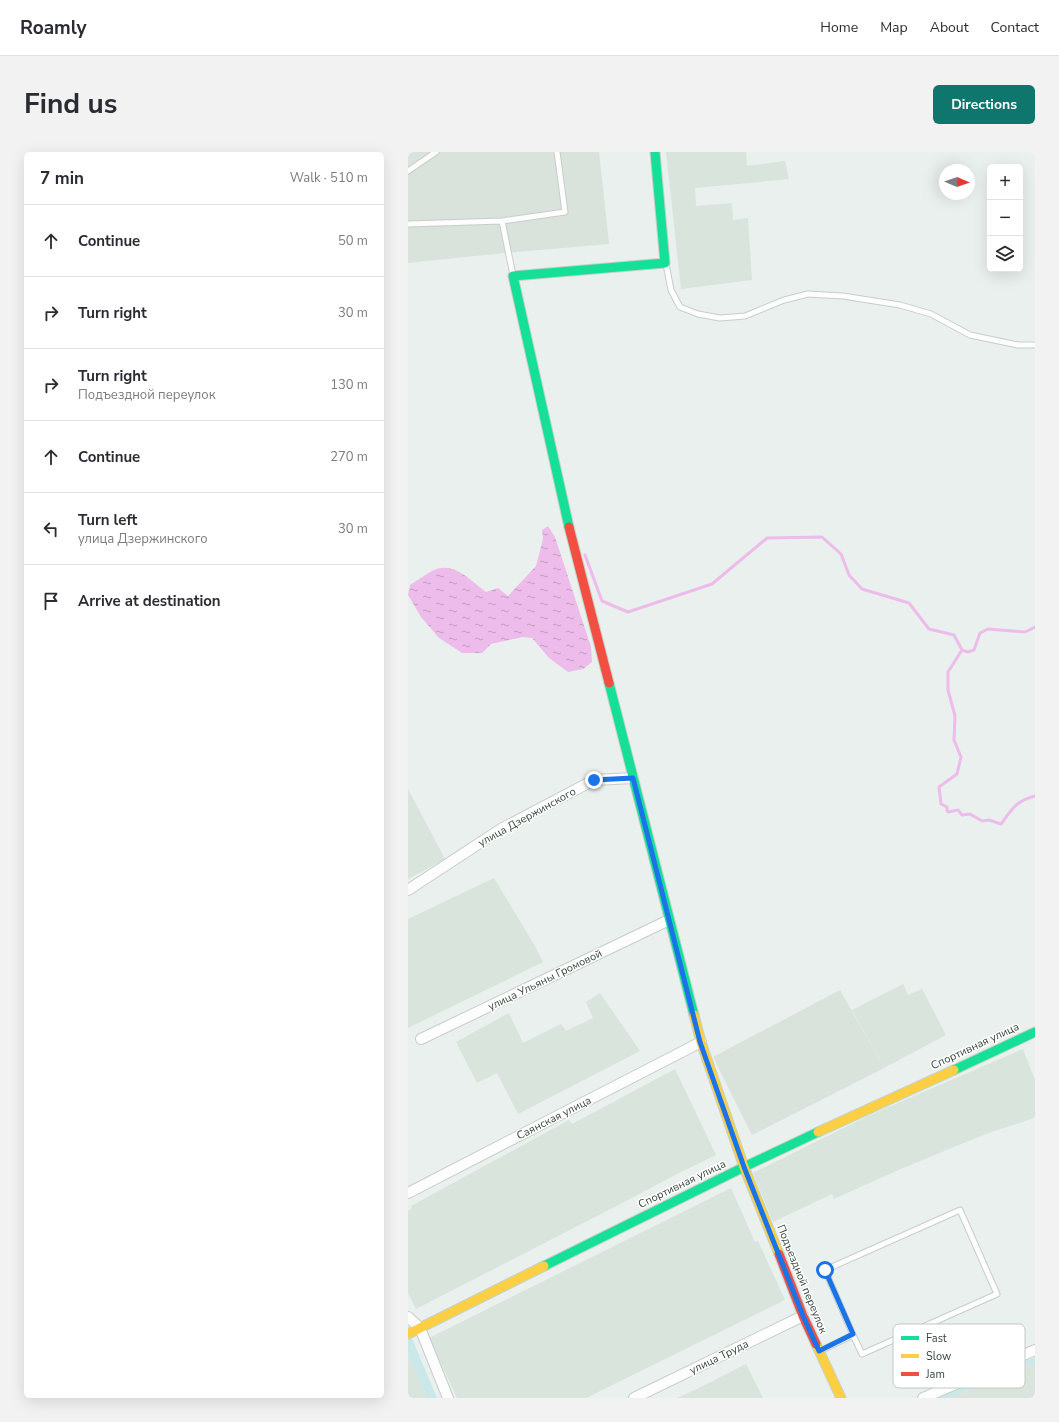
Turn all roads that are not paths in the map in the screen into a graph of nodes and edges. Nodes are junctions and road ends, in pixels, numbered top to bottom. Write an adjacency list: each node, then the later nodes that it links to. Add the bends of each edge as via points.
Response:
1 (436, 152): 4 (lane)
2 (557, 152): 5 (lane, via 564,212)
3 (655, 152): 7 (street)
4 (408, 171)
5 (502, 221): 6 (lane); 8 (lane)
6 (408, 224)
7 (666, 263): 8 (street); 9 (lane, via 671,290 680,307 698,314 720,318 744,316 784,300 808,294 843,296 900,305 931,314 970,335 1018,345)
8 (513, 276): 10 (street, Подъездной переулок, via 572,539)
9 (1035, 345)
10 (633, 778): 11 (street, улица Дзержинского, via 594,780 501,829); 12 (street, Подъездной переулок)
11 (408, 890)
12 (669, 920): 14 (street, улица Ульяны Громовой); 15 (street, Подъездной переулок)
13 (1035, 1032): 16 (street, Спортивная улица)
14 (421, 1039)
15 (700, 1042): 16 (street, Подъездной переулок); 17 (street, Саянская улица)
16 (744, 1167): 18 (street, Подъездной переулок); 21 (street, Спортивная улица)
17 (408, 1193)
18 (803, 1316): 26 (street, Подъездной переулок); 30 (street, улица Труда)
19 (408, 1317): 21 (street)
20 (930, 1324): 23 (lane, via 997,1294 960,1210 825,1270)
21 (420, 1328): 22 (street, Спортивная улица); 29 (street)
22 (408, 1334)
23 (853, 1334): 24 (lane, via 862,1354); 26 (lane)
24 (893, 1340)
25 (1035, 1350): 27 (street)
26 (819, 1351): 31 (street, Подъездной переулок)
27 (1025, 1354)
28 (946, 1388): 32 (street)
29 (448, 1398)
30 (634, 1398)
31 (841, 1398)
32 (923, 1398)

